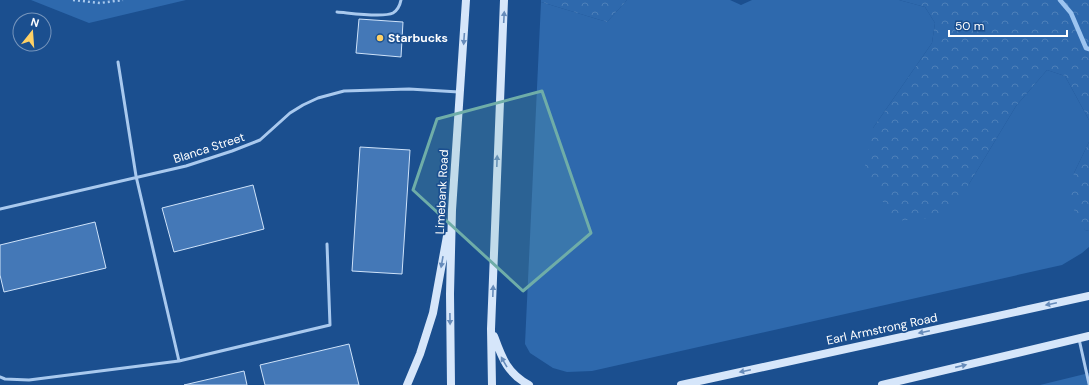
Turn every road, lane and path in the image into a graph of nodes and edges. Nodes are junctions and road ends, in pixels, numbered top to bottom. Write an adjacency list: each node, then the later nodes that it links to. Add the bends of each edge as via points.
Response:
1 (73, 0): 2 (path, via 100,4)
2 (123, 0)
3 (401, 0): 6 (lane, via 393,13 384,16)
4 (466, 0): 8 (main road, Limebank Road, one-way to 8)
5 (504, 0): 14 (main road, one-way to 5)
6 (337, 12)
7 (118, 62): 9 (lane)
8 (460, 92): 9 (lane, Blanca Street, via 409,89 344,91 303,105 290,113 260,140 232,152 186,166); 11 (main road, Limebank Road)
9 (136, 176): 10 (lane, Blanca Street); 17 (lane)
10 (0, 209)
11 (452, 210): 20 (main road, one-way to 20, via 433,313); 21 (main road, Limebank Road, one-way to 21)
12 (327, 244): 17 (lane, via 330,325)
13 (1089, 296): 24 (main road, Earl Armstrong Road, one-way to 24)
14 (491, 330): 22 (main road); 23 (main road, one-way to 14, via 509,370)
15 (1089, 336): 16 (main road)
16 (1079, 339): 19 (lane); 25 (main road, one-way to 16)
17 (179, 361): 18 (lane, via 29,380 5,379)
18 (0, 376)
19 (1089, 384)
20 (407, 385)
21 (451, 385)
22 (492, 385)
23 (529, 385)
24 (681, 385)
25 (882, 385)

